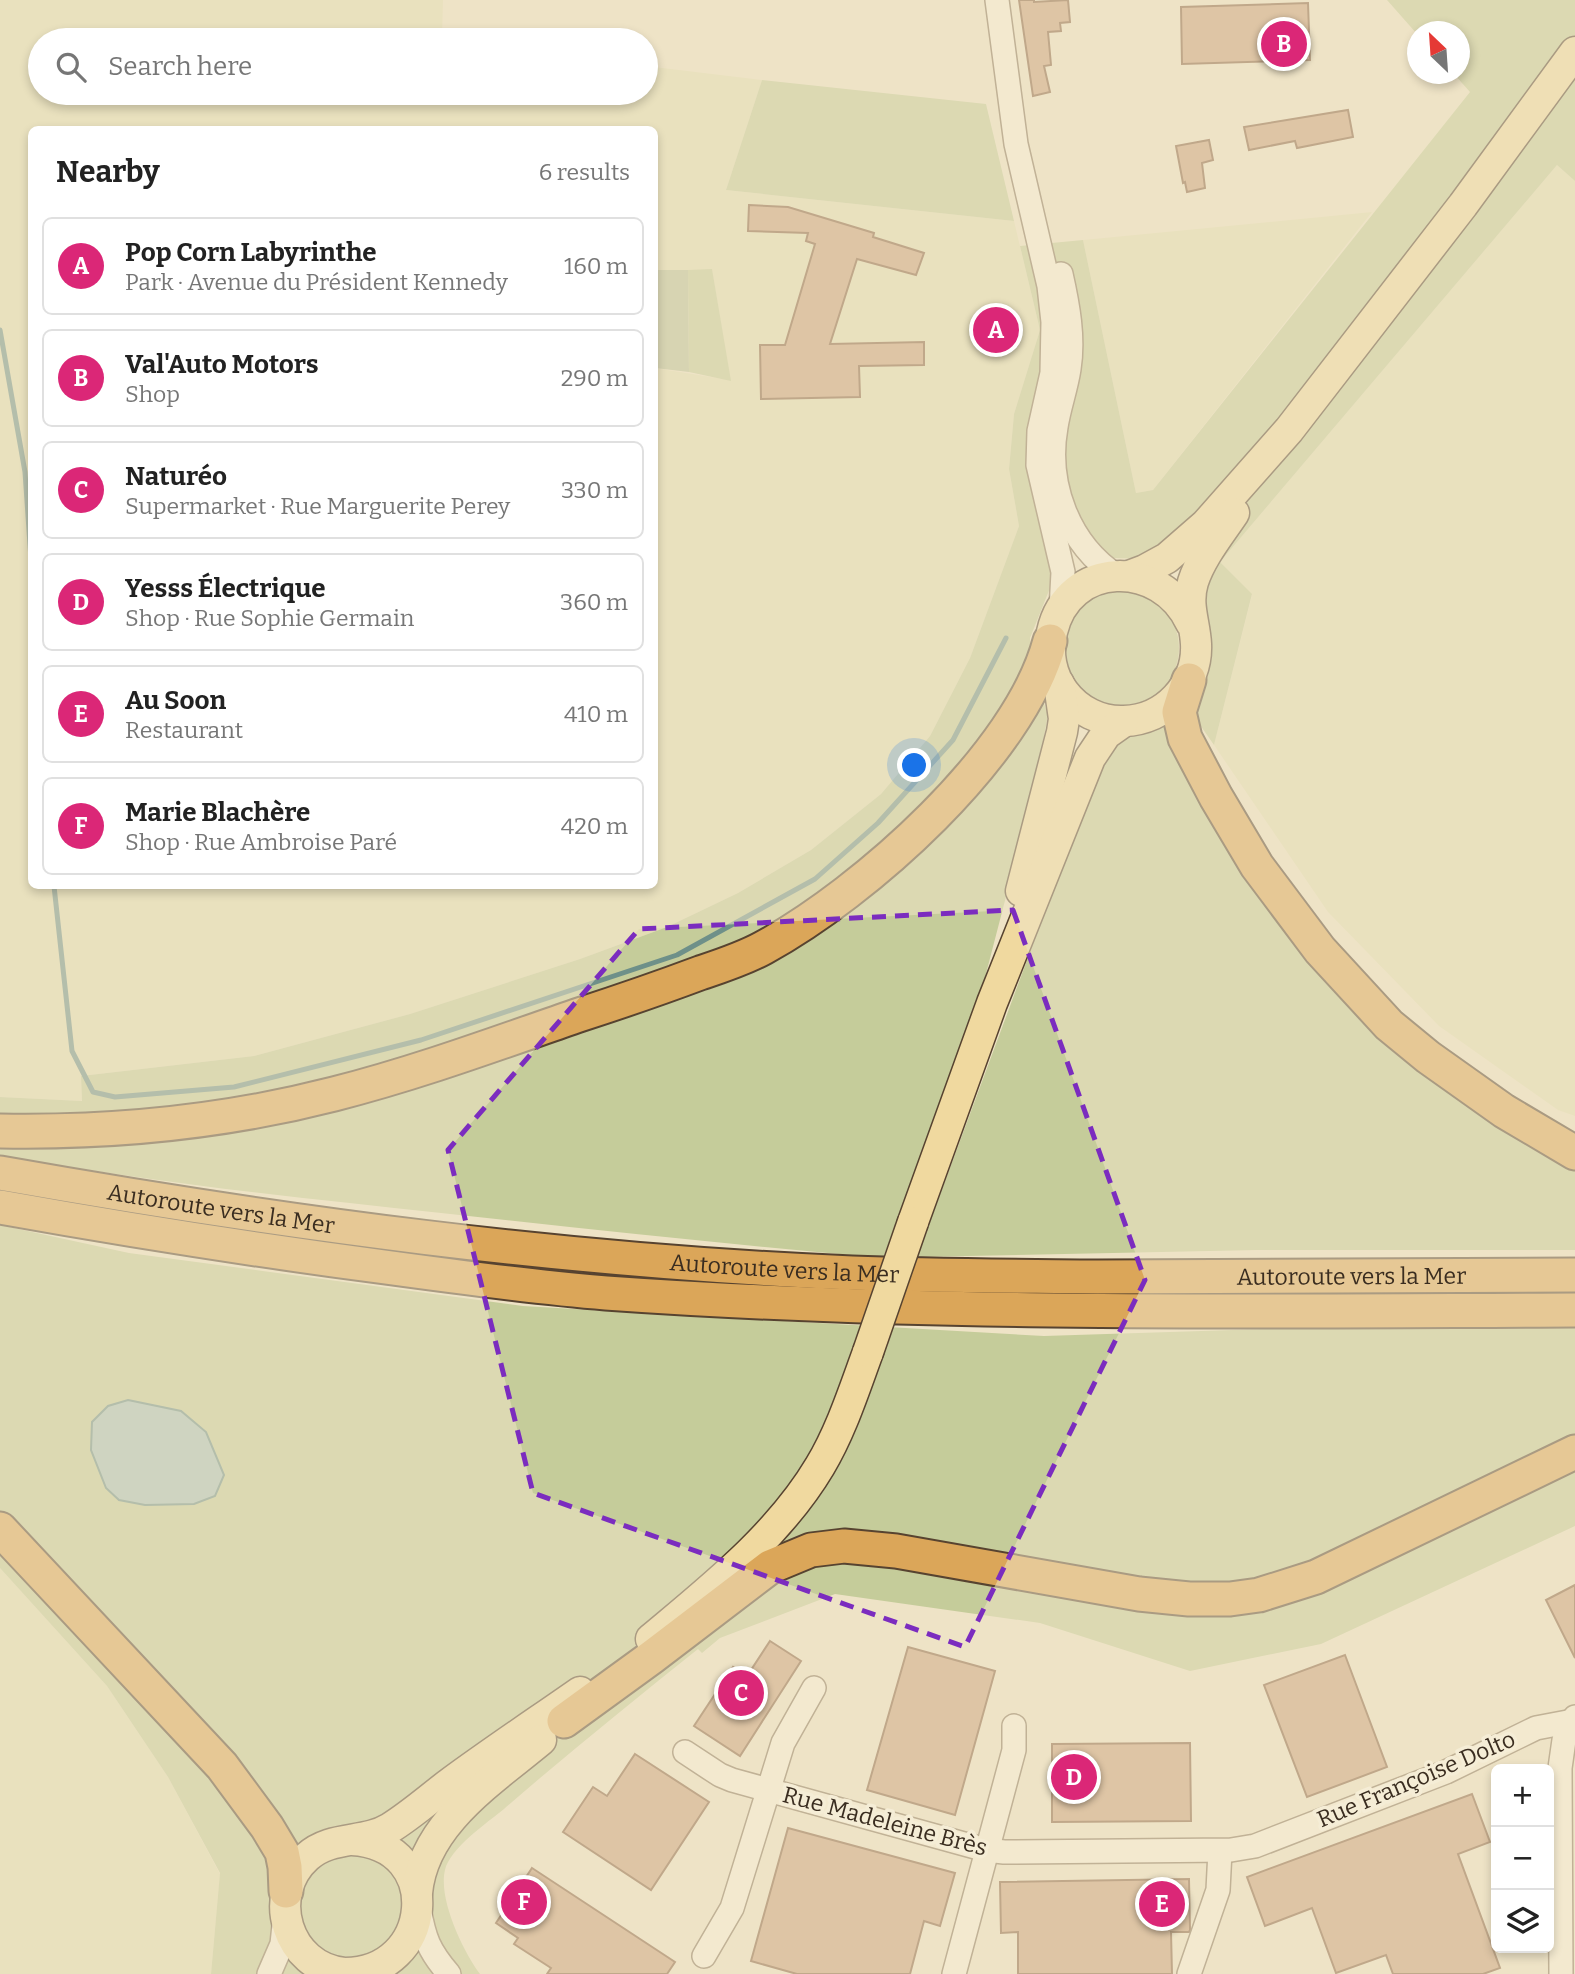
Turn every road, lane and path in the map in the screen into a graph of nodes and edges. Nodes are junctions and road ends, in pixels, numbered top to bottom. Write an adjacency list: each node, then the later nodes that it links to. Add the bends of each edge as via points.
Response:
1 (997, 0): 3 (street)
2 (1575, 52): 4 (main road)
3 (1008, 80): 5 (street, via 1031,145 1068,311 1071,344 1056,427 1055,481 1076,534 1099,562); 6 (street, via 1017,152 1049,286 1053,322 1052,373 1039,431 1038,465 1063,572)
4 (1289, 430): 5 (main road, via 1206,524 1167,558); 7 (main road, via 1198,569 1190,598)
5 (1123, 576): 6 (main road, via 1094,581); 7 (main road, via 1162,587 1180,603)
6 (1061, 610): 8 (main road)
7 (1191, 623): 9 (main road, via 1196,646)
8 (1050, 641): 10 (main road, via 1051,664); 13 (highway, via 1023,704 947,802 852,889 760,950 526,1034 332,1095 225,1116 107,1130)
9 (1189, 681): 11 (main road, via 1166,708); 14 (highway, via 1179,712 1185,737 1257,866 1320,950 1389,1025 1428,1057 1504,1111)
10 (1059, 684): 11 (main road, via 1081,709); 12 (main road, via 1062,734)
11 (1123, 722): 12 (main road, via 1106,734 1090,758)
12 (992, 1003): 21 (main road, bridge, via 868,1352 820,1466 754,1548)
13 (0, 1131)
14 (1575, 1153)
15 (0, 1173): 17 (highway, Autoroute vers la Mer, via 388,1234 759,1268 983,1276)
16 (0, 1207): 18 (highway, via 493,1282 709,1299 983,1310)
17 (1575, 1275)
18 (1575, 1310)
19 (1575, 1451): 24 (highway, via 1316,1577 1240,1598 1139,1594 885,1550 844,1546 811,1550 761,1573)
20 (0, 1530): 32 (highway, via 222,1766 282,1852)
21 (614, 1669): 24 (main road); 28 (main road, via 389,1829)
22 (814, 1688): 27 (street, via 788,1731)
23 (1574, 1719): 30 (street, Rue Françoise Dolto, via 1536,1728 1446,1772 1255,1846); 41 (street, via 1564,1740 1560,1768)
24 (564, 1721): 31 (main road, via 445,1827 424,1860)
25 (1014, 1726): 29 (street, via 1014,1749)
26 (685, 1752): 27 (street, Rue Madeleine Brès, via 720,1775)
27 (768, 1790): 29 (street, Rue Madeleine Brès); 33 (street, via 732,1908)
28 (352, 1840): 31 (main road, via 376,1844 398,1858 410,1874); 32 (main road, via 313,1852 296,1869)
29 (986, 1850): 30 (street, Rue Madeleine Brès); 39 (street)
30 (1220, 1851): 40 (street, via 1216,1898)
31 (418, 1898): 34 (main road, via 413,1933 402,1950 378,1968); 38 (street, via 425,1940)
32 (285, 1903): 35 (street, via 282,1944); 36 (main road, via 292,1938 303,1953 328,1970)
33 (704, 1956)
34 (358, 1973): 36 (main road); 37 (street)
35 (269, 1974)
36 (347, 1974)
37 (380, 1974)
38 (449, 1974)
39 (954, 1974)
40 (1189, 1974)
41 (1561, 1974)

